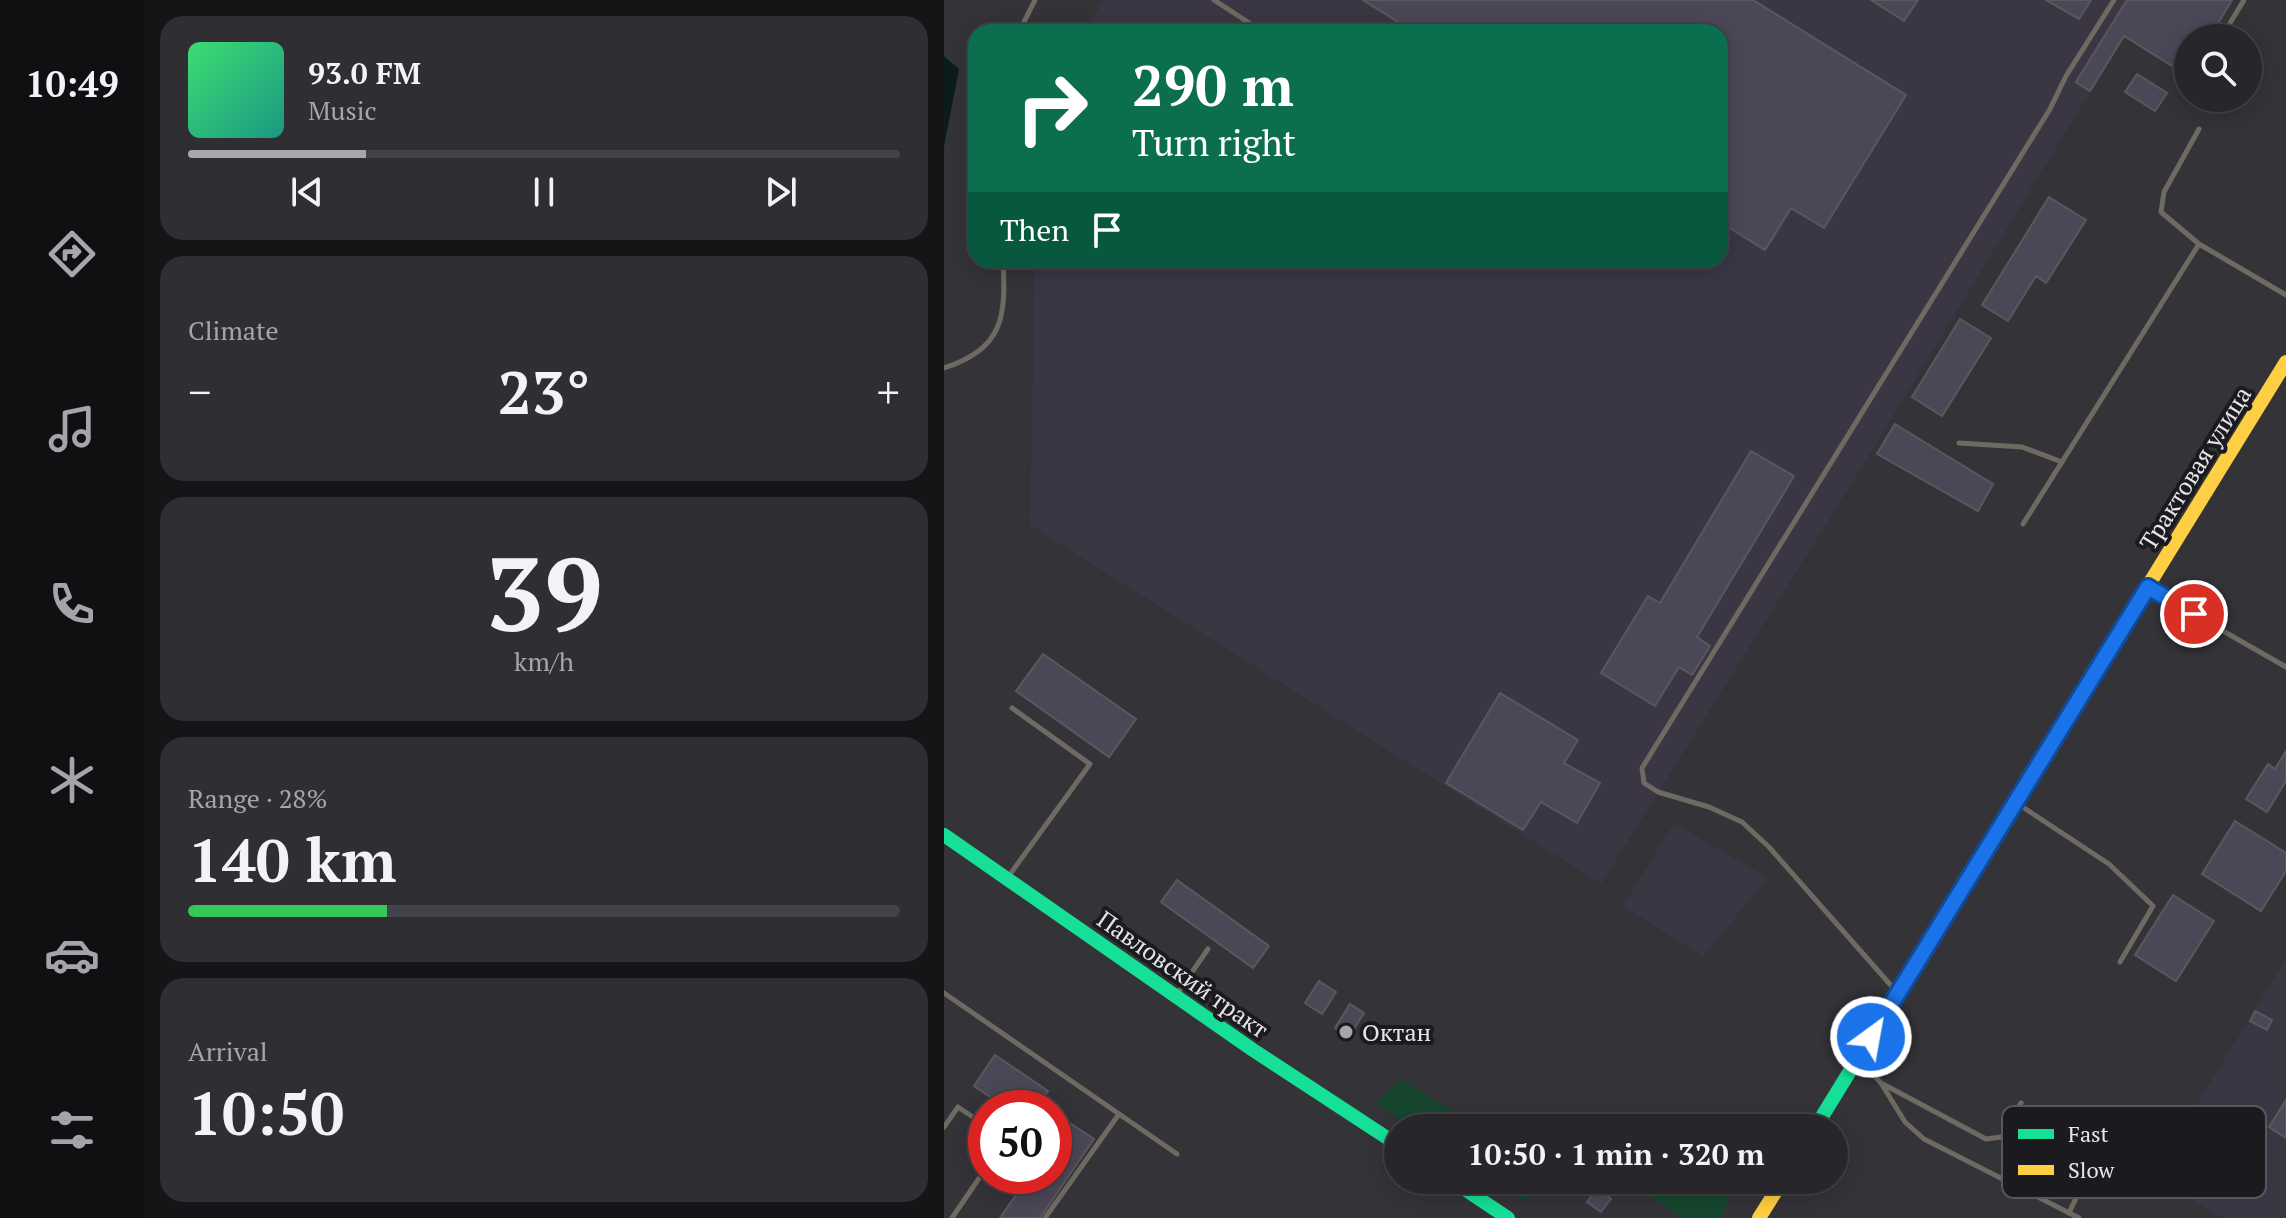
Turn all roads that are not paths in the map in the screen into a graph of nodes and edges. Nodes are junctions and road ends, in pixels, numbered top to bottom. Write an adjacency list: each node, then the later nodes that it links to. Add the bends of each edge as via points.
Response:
1 (1035, 0): 5 (lane)
2 (1214, 0): 6 (lane)
3 (2114, 0): 26 (lane, via 1642,768 1644,783 1651,787 1742,822)
4 (2244, 0): 7 (lane)
5 (1023, 24)
6 (1251, 24)
7 (2229, 24)
8 (2199, 129): 9 (lane, via 2164,192 2161,212)
9 (2199, 244): 11 (lane); 15 (lane)
10 (1003, 268): 13 (lane, via 1005,302 994,338 969,360)
11 (2286, 295)
12 (2286, 362): 17 (main road, Трактовая улица)
13 (944, 368)
14 (1959, 443): 15 (lane, via 2022,447)
15 (2062, 462): 16 (lane)
16 (2023, 524)
17 (2148, 587): 18 (lane); 20 (main road, Трактовая улица)
18 (2286, 667)
19 (1012, 708): 22 (lane, via 1090,764)
20 (2016, 802): 24 (lane, via 2109,864 2153,906); 26 (main road, Трактовая улица)
21 (944, 835): 22 (main road, Павловский тракт)
22 (1006, 878): 27 (main road, Павловский тракт)
23 (1208, 949): 27 (lane)
24 (2120, 962)
25 (944, 993): 33 (lane)
26 (1898, 994): 28 (main road, Трактовая улица)
27 (1176, 996): 36 (main road, Павловский тракт)
28 (1858, 1059): 29 (lane); 34 (main road, Трактовая улица)
29 (1881, 1083): 37 (lane, via 1986,1139); 39 (lane, via 1905,1122 1924,1139)
30 (2021, 1103): 31 (lane)
31 (2019, 1106)
32 (968, 1114): 35 (lane, via 958,1107)
33 (1119, 1114): 38 (lane); 47 (lane)
34 (1824, 1114)
35 (944, 1127)
36 (1384, 1136)
37 (2002, 1137)
38 (1177, 1154)
39 (2002, 1179)
40 (968, 1194): 46 (lane)
41 (1472, 1194): 48 (main road)
42 (1774, 1194): 49 (main road)
43 (2040, 1198): 45 (lane)
44 (2076, 1198): 45 (lane)
45 (2069, 1213): 50 (lane)
46 (952, 1218)
47 (1045, 1218)
48 (1508, 1218)
49 (1759, 1218)
50 (2079, 1218)

